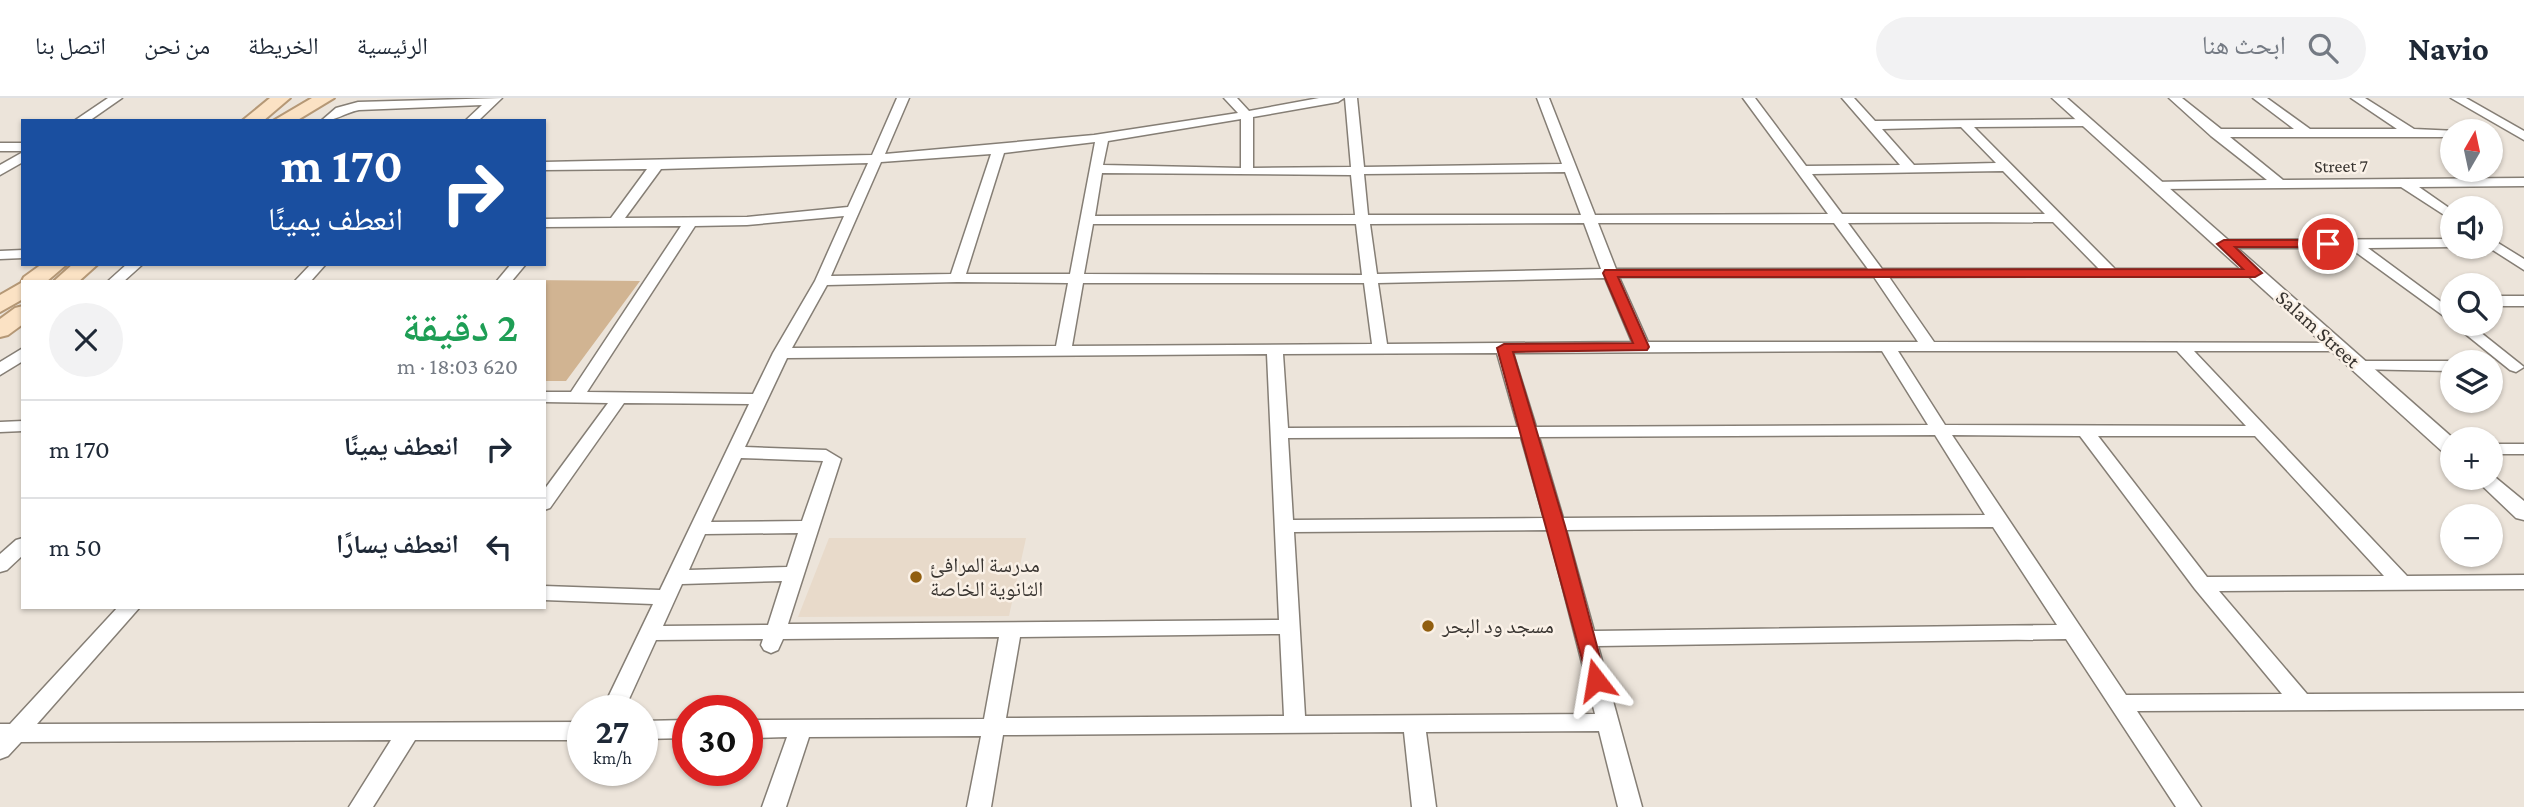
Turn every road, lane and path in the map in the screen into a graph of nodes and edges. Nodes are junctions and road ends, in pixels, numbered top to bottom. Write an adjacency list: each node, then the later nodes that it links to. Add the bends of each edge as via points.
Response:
1 (116, 98): 20 (street)
2 (281, 98): 18 (main road)
3 (306, 98): 21 (main road)
4 (325, 98): 22 (main road)
5 (903, 98): 39 (street)
6 (1230, 98): 19 (street)
7 (1338, 98): 19 (street)
8 (1351, 98): 48 (street)
9 (1543, 98): 43 (street)
10 (1749, 98): 47 (street)
11 (1848, 98): 27 (street)
12 (2059, 98): 25 (street, Salam Street)
13 (2175, 98): 30 (street)
14 (2259, 98): 31 (street)
15 (2357, 98): 28 (street)
16 (2457, 98): 33 (street)
17 (495, 99): 23 (street, via 358,106); 24 (street)
18 (256, 111)
19 (1247, 115): 34 (street); 49 (street)
20 (83, 119)
21 (280, 119)
22 (286, 119)
23 (330, 119)
24 (473, 119)
25 (2086, 122): 26 (street); 53 (street, Salam Street)
26 (1964, 124): 27 (street); 42 (street)
27 (1873, 125): 44 (street)
28 (2410, 132): 29 (street); 31 (street)
29 (2440, 132)
30 (2215, 133): 31 (street); 51 (street)
31 (2307, 133)
32 (2503, 133): 33 (street)
33 (2522, 134)
34 (1102, 138): 37 (street); 45 (street)
35 (0, 147): 36 (street)
36 (21, 147)
37 (999, 149): 39 (street); 80 (street)
38 (21, 157): 46 (street)
39 (877, 158): 40 (street); 55 (street)
40 (657, 165): 41 (street); 61 (street)
41 (546, 166)
42 (2006, 167): 44 (street); 58 (street)
43 (1569, 168): 48 (street); 56 (street)
44 (1910, 168): 47 (street)
45 (1097, 169): 49 (street); 60 (street)
46 (0, 170)
47 (1802, 170): 57 (street)
48 (1356, 171): 49 (street); 59 (street)
49 (1247, 172)
50 (2403, 182): 51 (street, Street 7); 52 (street, Street 7); 54 (street)
51 (2280, 184): 53 (street, Street 7)
52 (2522, 184)
53 (2158, 185): 65 (street, Salam Street)
54 (2440, 208)
55 (852, 211): 62 (street); 88 (street)
56 (1588, 218): 57 (street); 59 (street); 77 (street)
57 (1837, 218): 58 (street); 79 (street)
58 (2057, 218): 76 (street)
59 (1362, 219): 60 (street); 81 (street)
60 (1086, 220): 82 (street)
61 (614, 223): 62 (street); 63 (street)
62 (690, 223): 116 (street)
63 (550, 224)
64 (2440, 243): 66 (street)
65 (2224, 244): 66 (street); 78 (street, Salam Street)
66 (2354, 244): 90 (street)
67 (2503, 251): 75 (street)
68 (21, 254): 69 (street)
69 (0, 255)
70 (53, 266): 83 (main road)
71 (84, 266): 84 (main road)
72 (134, 266): 85 (street)
73 (317, 266): 86 (street)
74 (517, 266): 87 (street)
75 (2524, 266)
76 (2110, 272): 78 (street); 79 (street)
77 (1610, 273): 79 (street); 81 (street); 102 (street)
78 (2255, 273): 101 (street, Salam Street)
79 (1879, 274): 100 (street)
80 (957, 278): 82 (street); 88 (street)
81 (1370, 278): 82 (street); 103 (street)
82 (1075, 279): 107 (street)
83 (35, 280)
84 (67, 280)
85 (116, 280)
86 (303, 280)
87 (505, 280)
88 (822, 281): 108 (street)
89 (21, 290): 94 (main road)
90 (2432, 301): 91 (street); 95 (street)
91 (2440, 301)
92 (2503, 301): 93 (street)
93 (2524, 301)
94 (0, 305)
95 (2440, 307)
96 (21, 314): 97 (main road)
97 (0, 330)
98 (2478, 336): 112 (street)
99 (2180, 345): 100 (street); 101 (street); 122 (street)
100 (1928, 346): 105 (street)
101 (2336, 346): 110 (street, Salam Street)
102 (1642, 347): 104 (street); 105 (street)
103 (1381, 348): 104 (street); 106 (street)
104 (1504, 348): 123 (street)
105 (1888, 348): 120 (street)
106 (1275, 349): 107 (street); 124 (street)
107 (1063, 351): 108 (street)
108 (781, 353): 117 (street)
109 (21, 354): 113 (street)
110 (2359, 366): 111 (street); 125 (street, Salam Street)
111 (2440, 366)
112 (2520, 366)
113 (0, 370)
114 (546, 397): 116 (street)
115 (620, 397): 116 (street); 117 (street); 130 (street)
116 (575, 398)
117 (759, 399): 128 (street)
118 (0, 426): 119 (street)
119 (21, 426)
120 (1938, 430): 121 (street); 123 (street); 132 (street)
121 (2085, 431): 122 (street); 143 (street)
122 (2258, 431): 141 (street)
123 (1530, 432): 124 (street); 134 (street)
124 (1280, 433): 133 (street)
125 (2440, 438)
126 (2503, 449): 127 (street)
127 (2524, 449)
128 (734, 452): 135 (street, via 832,459); 136 (street)
129 (2498, 490): 131 (street)
130 (547, 498)
131 (2524, 513)
132 (1998, 522): 134 (street); 149 (street)
133 (1285, 526): 134 (street); 147 (street)
134 (1556, 526): 152 (street)
135 (808, 527): 136 (street); 139 (street)
136 (699, 528): 140 (street)
137 (21, 546): 138 (street)
138 (0, 565)
139 (793, 574): 140 (street); 151 (street)
140 (674, 577): 145 (street)
141 (2401, 582): 142 (street); 143 (street)
142 (2524, 582)
143 (2202, 584): 156 (street)
144 (546, 593): 145 (street)
145 (664, 597): 150 (street)
146 (128, 609): 165 (street)
147 (1290, 627): 148 (street); 159 (street)
148 (1011, 629): 151 (street); 160 (street)
149 (2072, 632): 152 (street); 155 (street)
150 (648, 633): 151 (street); 153 (street)
151 (773, 638)
152 (1586, 639): 157 (street)
153 (620, 695)
154 (2524, 701): 156 (street)
155 (2120, 703): 156 (street); 172 (street)
156 (2302, 703)
157 (1607, 722): 158 (street); 171 (street)
158 (1414, 723): 159 (street); 170 (street)
159 (1295, 724): 160 (street)
160 (994, 727): 161 (street); 169 (street)
161 (801, 728): 162 (street); 168 (street)
162 (763, 729)
163 (567, 730): 164 (street)
164 (408, 732): 165 (street); 167 (street)
165 (8, 733): 166 (street)
166 (0, 750)
167 (361, 807)
168 (774, 807)
169 (979, 807)
170 (1424, 807)
171 (1630, 807)
172 (2189, 807)

